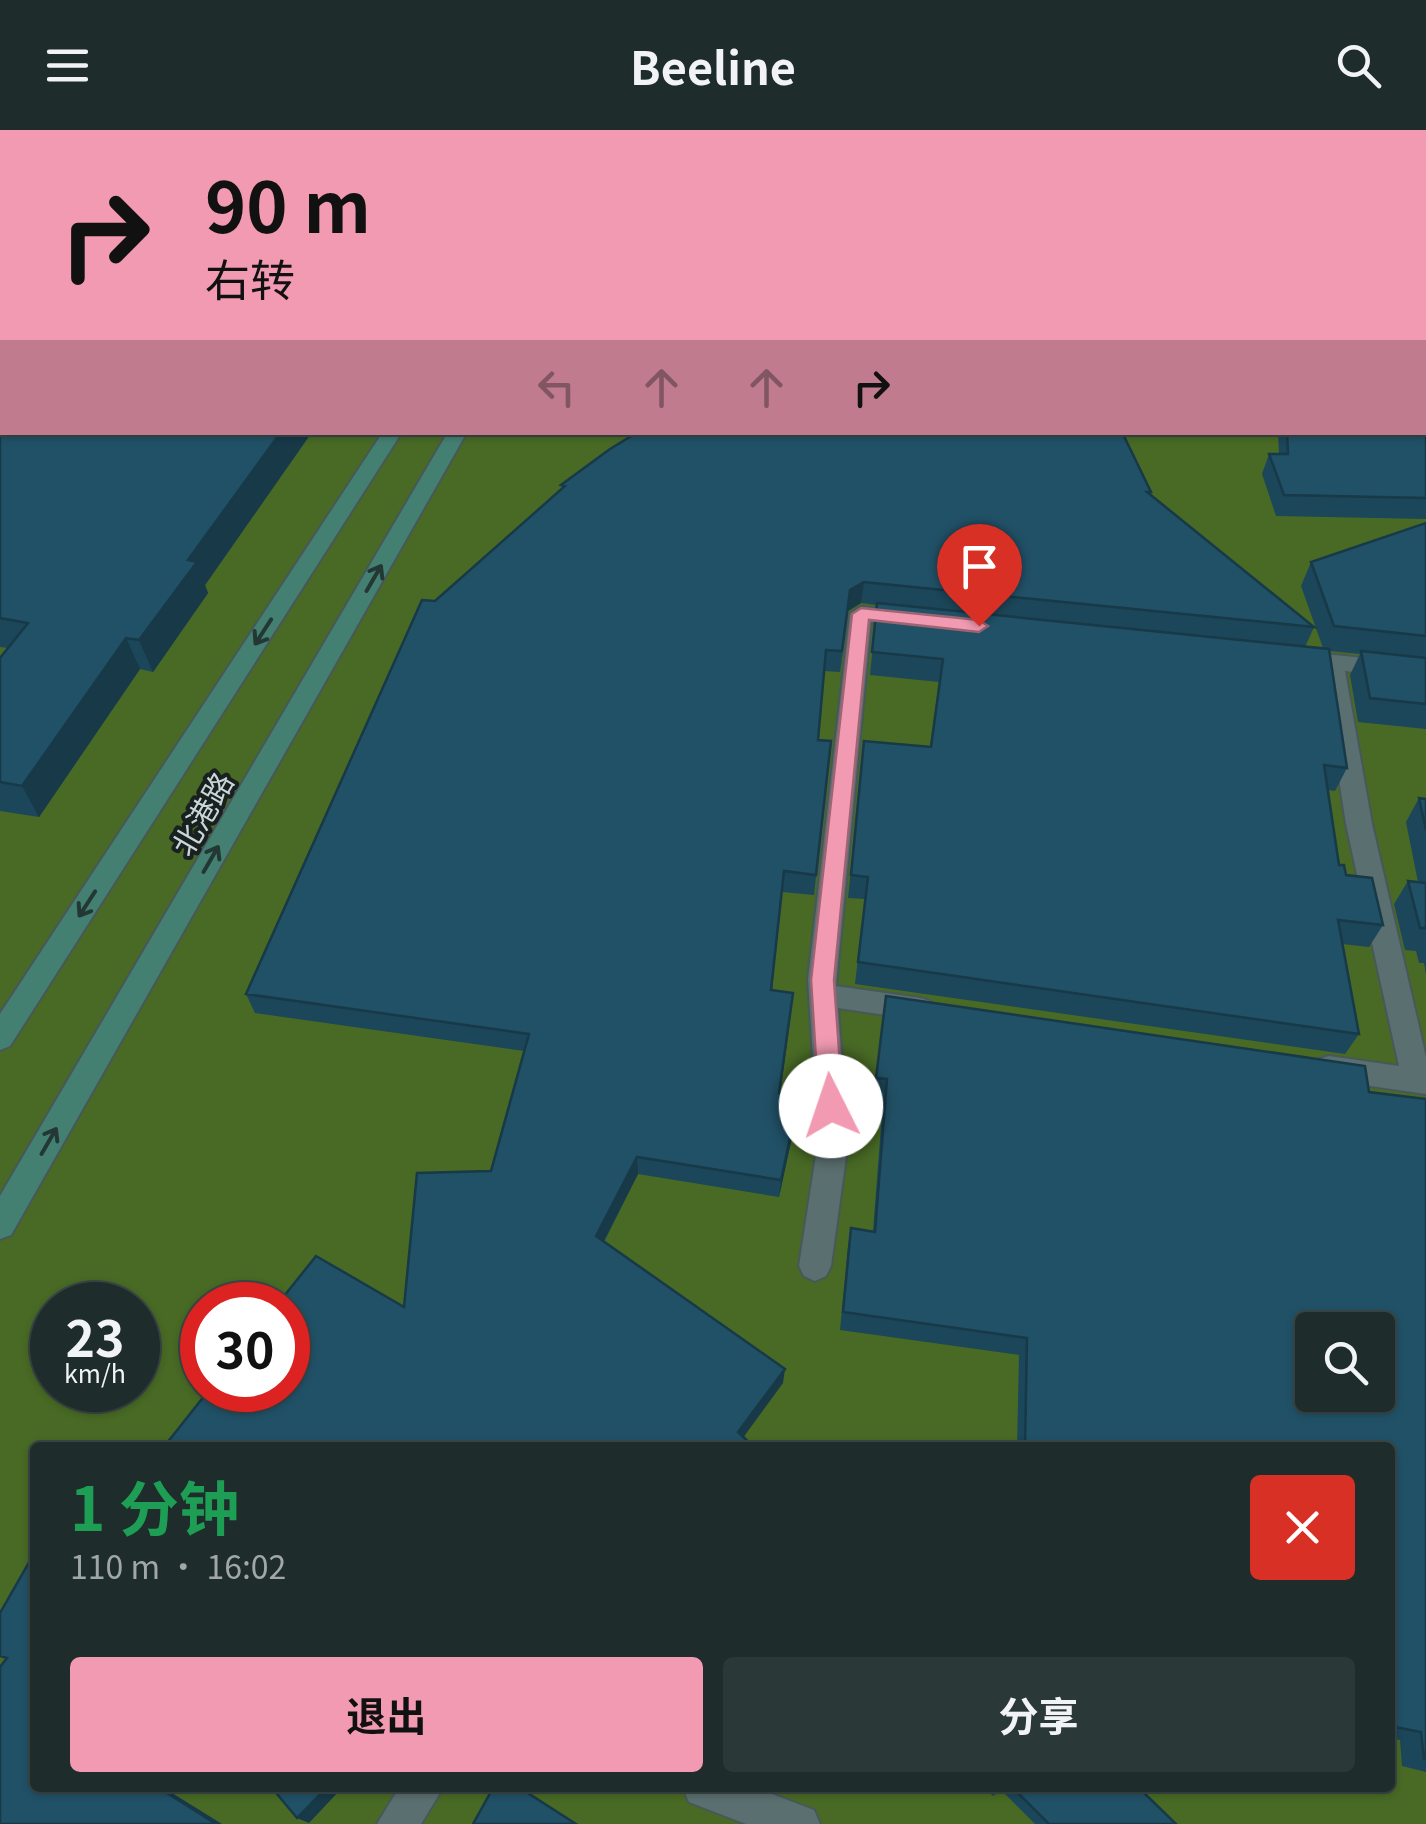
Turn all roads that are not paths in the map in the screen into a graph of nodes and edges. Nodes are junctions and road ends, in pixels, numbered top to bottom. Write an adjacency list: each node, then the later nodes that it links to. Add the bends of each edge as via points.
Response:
1 (391, 435): 9 (main road, 北港路, one-way to 9)
2 (456, 435): 12 (main road, 北港路, one-way to 2)
3 (940, 622): 7 (street, via 861,614)
4 (1273, 656): 5 (street)
5 (1332, 662): 6 (street); 11 (street, via 1360,824)
6 (1426, 672)
7 (824, 996): 8 (street); 13 (street, via 833,1142)
8 (942, 1012)
9 (0, 1038)
10 (1298, 1064): 11 (street)
11 (1421, 1081)
12 (0, 1226)
13 (816, 1266)
14 (420, 1792): 16 (street)
15 (714, 1792): 17 (street)
16 (398, 1824)
17 (800, 1824)

